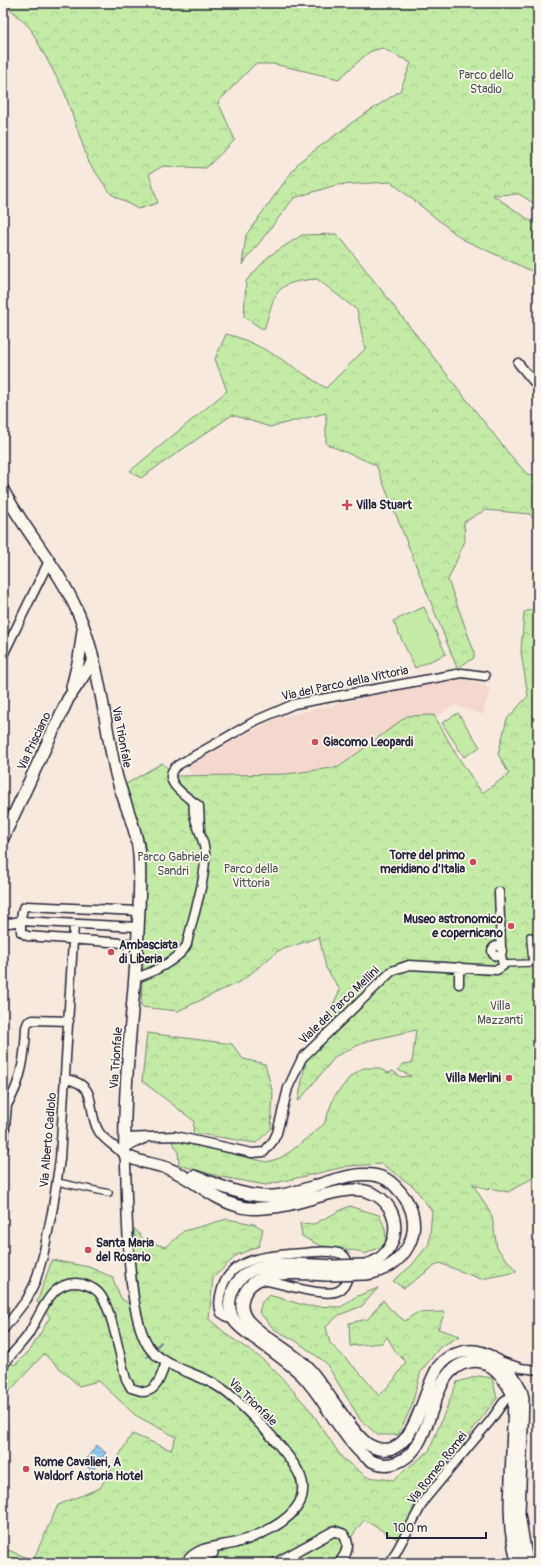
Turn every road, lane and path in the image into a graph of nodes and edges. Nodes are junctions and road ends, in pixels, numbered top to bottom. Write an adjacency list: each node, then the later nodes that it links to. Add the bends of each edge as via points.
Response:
1 (518, 363): 2 (street)
2 (538, 387)
3 (3, 490): 4 (main road, Via Trionfale)
4 (49, 561): 5 (main road, Via Trionfale, via 70,595); 6 (street)
5 (83, 625): 7 (main road, Via Trionfale); 9 (main road, Via Prisciano, via 78,666)
6 (3, 653)
7 (94, 660): 9 (main road, Via Prisciano); 12 (main road, Via Trionfale, via 120,792 138,848)
8 (485, 676): 22 (street, Via del Parco della Vittoria, via 465,673 450,675 298,703 240,729 174,768 171,777 174,785 199,806 201,811 200,829 205,851 205,867 185,950 146,975)
9 (68, 699): 10 (main road, Via Prisciano)
10 (3, 838)
11 (499, 892): 20 (street)
12 (139, 911): 13 (street, via 28,906 23,909); 16 (main road, Via Trionfale)
13 (21, 921): 14 (street); 15 (street); 18 (street, via 21,932 25,936)
14 (3, 924)
15 (74, 924): 16 (street); 18 (street, Via Alberto Cadlolo)
16 (138, 927): 19 (main road, Via Trionfale)
17 (530, 936): 20 (street, via 532,962)
18 (73, 940): 19 (street); 24 (street, Via Alberto Cadlolo)
19 (137, 944): 22 (main road, Via Trionfale)
20 (503, 964): 21 (street, Viale del Parco Mellini, via 497,970)
21 (459, 968): 23 (street); 28 (street, Viale del Parco Mellini, via 407,965 390,972 304,1055 288,1088 276,1135 264,1152 252,1153 175,1136 150,1136)
22 (135, 978): 28 (main road, Via Trionfale, via 126,1096)
23 (459, 984)
24 (69, 1021): 25 (street, Via Alberto Cadlolo); 27 (street, via 28,1022 23,1064 16,1087)
25 (66, 1079): 28 (street, via 84,1086 98,1131); 31 (street, Via Alberto Cadlolo)
26 (3, 1096): 27 (street)
27 (6, 1105): 29 (street)
28 (125, 1147): 30 (main road); 39 (street, Via Trionfale, via 130,1262 139,1324 150,1349)
29 (3, 1150)
30 (174, 1171): 34 (main road, via 226,1201 243,1207 284,1206 353,1190 371,1192 391,1210 395,1229 393,1242 385,1253); 34 (main road, via 238,1192 268,1197 361,1175 385,1179 399,1190 408,1203 414,1219 414,1233 407,1249 396,1261 383,1269)
31 (57, 1182): 32 (street); 37 (street, Via Alberto Cadlolo, via 36,1283)
32 (109, 1193)
33 (331, 1270): 34 (main road, bridge); 35 (main road, via 277,1275); 36 (main road, via 273,1265 257,1268 245,1274 236,1283 230,1297 229,1308)
34 (365, 1270)
35 (258, 1280): 36 (street, via 320,1292 335,1292 346,1282 348,1262 342,1254 329,1252 267,1256 243,1264 227,1276 220,1294 221,1313); 42 (main road, via 250,1286 243,1299 242,1309 246,1318 309,1369 364,1441 373,1447 387,1450 400,1445 409,1436)
36 (234, 1321): 42 (main road, via 301,1374 355,1446 371,1461 383,1465 395,1463 410,1455 418,1443)
37 (3, 1330)
38 (494, 1358): 41 (street, via 521,1368); 42 (main road, via 476,1351 459,1353 442,1363); 44 (main road, via 507,1370 521,1390 524,1404)
39 (166, 1362): 40 (street, via 153,1389 140,1392 131,1388 126,1379 103,1298 92,1287 72,1283 60,1287 49,1297 27,1335); 46 (street, Via Trionfale, via 204,1378 223,1390 285,1454 301,1478 302,1496 290,1515 265,1530)
40 (3, 1366)
41 (538, 1370)
42 (440, 1377): 43 (main road, via 456,1366 470,1361 479,1362 500,1376)
43 (513, 1396): 44 (main road); 51 (street, Via Romeo Romei, via 505,1400 425,1499)
44 (518, 1434): 45 (main road)
45 (515, 1483): 52 (main road, via 510,1519); 53 (main road, via 524,1551)
46 (234, 1543): 47 (street, Via Trionfale, via 200,1551); 48 (street, Via Trionfale, via 202,1557)
47 (186, 1563)
48 (199, 1563)
49 (276, 1563): 50 (street, via 304,1549 329,1532 336,1531 344,1535 347,1543 345,1555)
50 (339, 1563)
51 (390, 1563)
52 (517, 1563)
53 (528, 1563)

